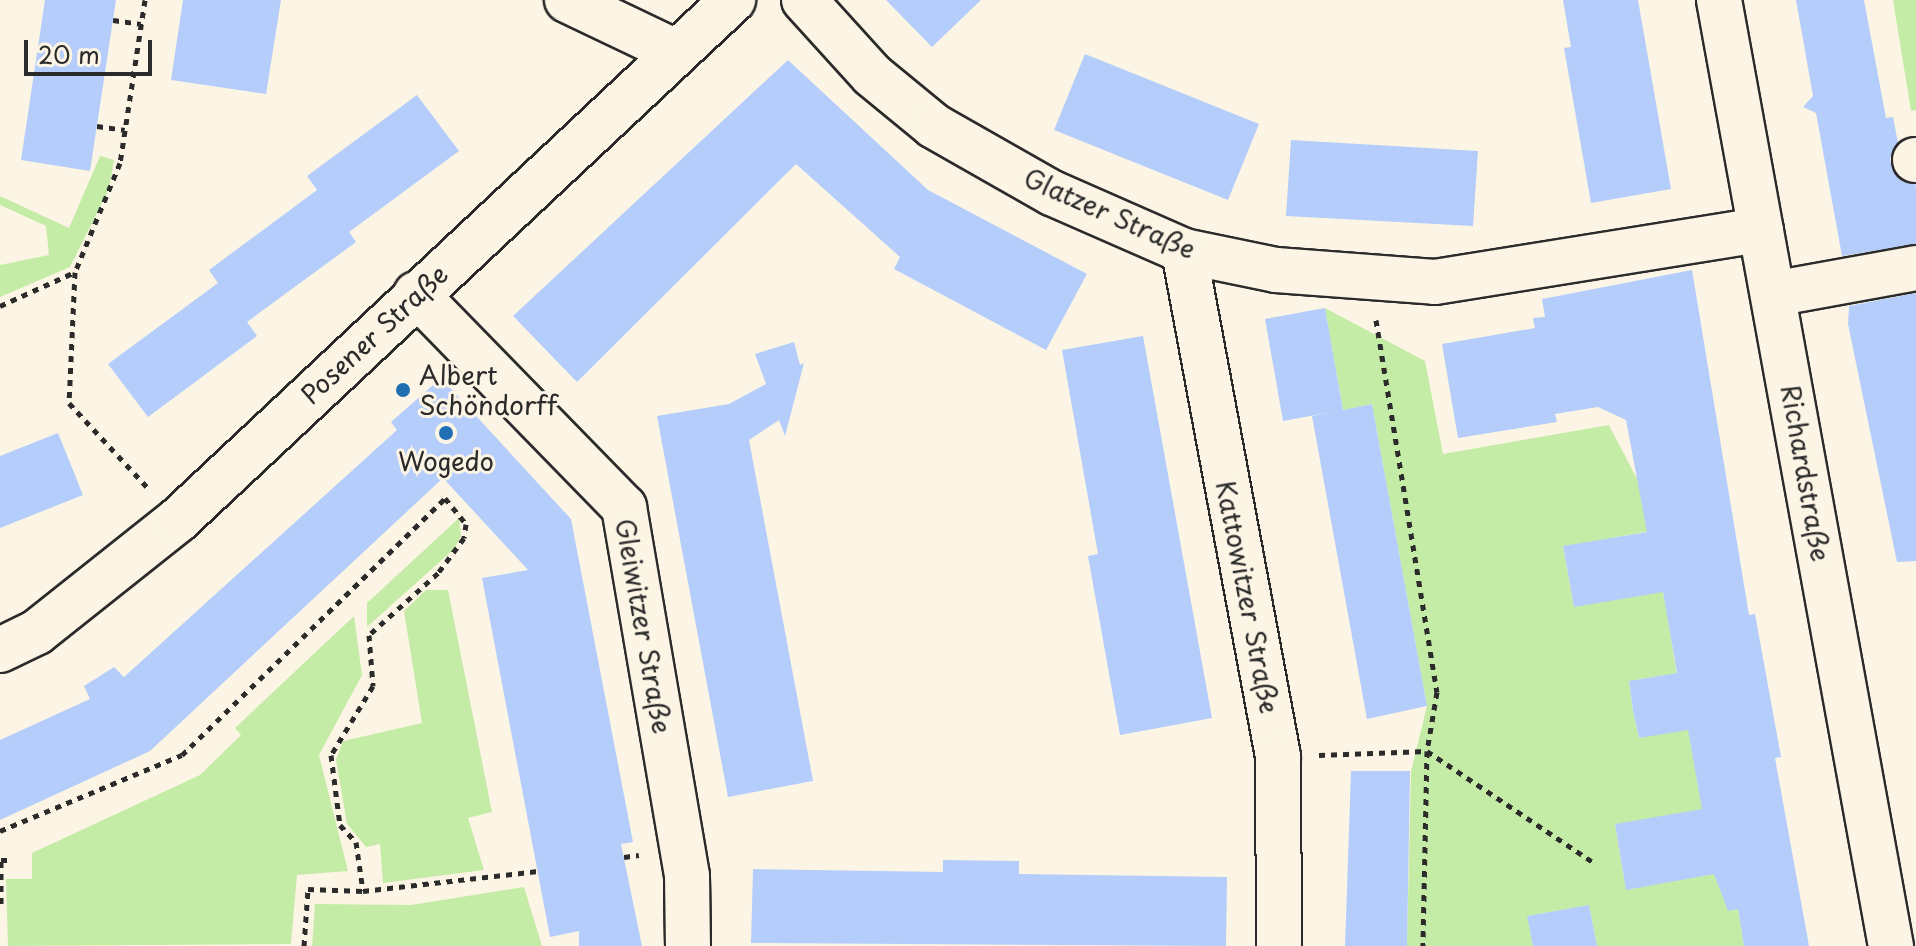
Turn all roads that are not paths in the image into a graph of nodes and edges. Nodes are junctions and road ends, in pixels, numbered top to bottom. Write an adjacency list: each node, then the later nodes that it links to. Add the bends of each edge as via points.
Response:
1 (567, 0): 5 (street)
2 (733, 0): 5 (street, Posener Straße)
3 (804, 0): 7 (street, Glatzer Straße, via 872,75 934,126 1052,193)
4 (1719, 0): 6 (street, Richardstraße)
5 (676, 52): 9 (street, Posener Straße)
6 (1761, 230): 7 (street, Glatzer Straße, via 1435,282 1276,270); 10 (street, Richardstraße)
7 (1184, 251): 13 (street, Kattowitzer Straße, via 1278,756)
8 (1916, 268): 10 (street)
9 (416, 294): 11 (street, Posener Straße, via 178,520 37,632); 12 (street, Gleiwitzer Straße, via 624,507 687,876)
10 (1773, 294): 14 (street, Richardstraße)
11 (0, 650)
12 (688, 946)
13 (1279, 946)
14 (1891, 946)

